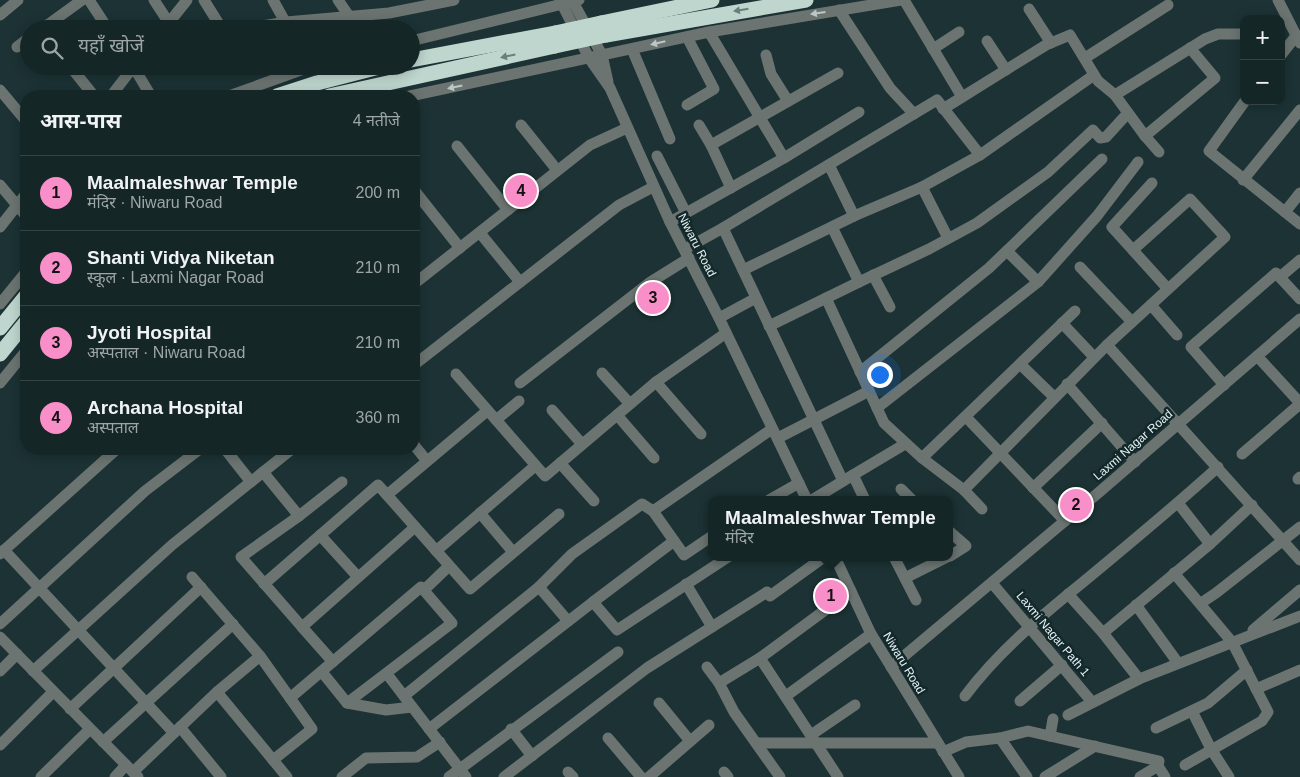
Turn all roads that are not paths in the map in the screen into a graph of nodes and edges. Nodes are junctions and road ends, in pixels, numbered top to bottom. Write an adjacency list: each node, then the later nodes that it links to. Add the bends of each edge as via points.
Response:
1 (18, 0): 19 (street)
2 (82, 0): 22 (street)
3 (89, 0): 23 (street)
4 (154, 0): 24 (street)
5 (187, 0): 25 (street)
6 (204, 0): 26 (street)
7 (273, 0): 27 (street)
8 (338, 0): 21 (street)
9 (454, 0): 16 (street)
10 (712, 0): 30 (highway)
11 (806, 0): 30 (highway, one-way to 30)
12 (902, 0): 18 (street); 44 (street)
13 (1278, 0): 20 (street)
14 (569, 1): 35 (street); 46 (street); 48 (street, Niwaru Road)
15 (1168, 4): 49 (street)
16 (396, 6): 21 (street)
17 (1029, 8): 39 (street)
18 (839, 10): 31 (street, one-way to 31); 79 (street, via 890,88)
19 (0, 15)
20 (1283, 15)
21 (349, 16): 28 (street)
22 (54, 20)
23 (102, 20)
24 (164, 20)
25 (172, 20)
26 (216, 20)
27 (284, 20)
28 (321, 20)
29 (1285, 20): 37 (street)
30 (603, 29): 36 (highway, bridge)
31 (709, 32): 34 (street); 81 (street)
32 (959, 32): 44 (street)
33 (1240, 34): 42 (street, via 1218,34)
34 (687, 37): 43 (street, one-way to 43); 73 (street, via 714,89)
35 (420, 38)
36 (555, 39): 50 (highway); 52 (highway, one-way to 52)
37 (1298, 40): 45 (street)
38 (987, 41): 51 (street)
39 (1051, 43): 49 (street, via 1070,35); 51 (street)
40 (20, 44): 41 (street)
41 (16, 47)
42 (1190, 48): 70 (street); 85 (street, via 1215,78)
43 (632, 49): 46 (street); 86 (street)
44 (933, 49): 71 (street)
45 (1285, 51)
46 (602, 55): 48 (street); 61 (street)
47 (766, 55): 72 (street, via 771,74)
48 (589, 58): 61 (street, Niwaru Road); 69 (street, one-way to 69)
49 (1084, 58): 60 (street)
50 (420, 59)
51 (1006, 70): 71 (street)
52 (420, 73)
53 (838, 73): 72 (street)
54 (77, 75): 63 (street)
55 (128, 75): 64 (street)
56 (139, 75): 65 (street)
57 (285, 75): 66 (street)
58 (348, 75): 67 (highway)
59 (412, 75): 68 (highway, one-way to 68)
60 (1094, 75): 70 (street); 90 (street)
61 (610, 88): 84 (street, Niwaru Road)
62 (0, 90): 78 (street)
63 (89, 90)
64 (116, 90)
65 (147, 90)
66 (245, 90)
67 (295, 90)
68 (353, 90)
69 (420, 94)
70 (1115, 96): 80 (street)
71 (962, 98): 75 (street)
72 (788, 101): 81 (street)
73 (687, 105)
74 (1242, 105): 97 (street, via 1209,151)
75 (943, 109): 79 (street, via 937,100); 90 (street)
76 (1300, 110): 97 (street)
77 (860, 112): 92 (street)
78 (20, 114)
79 (914, 114): 95 (street)
80 (1127, 114): 85 (street); 118 (street, via 1106,137 1100,138 1092,130 1088,132 1048,172 977,223)
81 (761, 118): 87 (street); 92 (street)
82 (521, 125): 96 (street)
83 (700, 125): 87 (street)
84 (627, 128): 96 (street, via 590,145); 100 (street, Niwaru Road)
85 (1145, 136): 89 (street)
86 (670, 139)
87 (711, 145): 102 (street)
88 (457, 146): 108 (street)
89 (1159, 152)
90 (980, 155): 101 (street)
91 (657, 156): 110 (street)
92 (784, 158): 102 (street)
93 (1102, 159): 121 (street)
94 (1138, 162): 132 (street, via 1097,216)
95 (829, 165): 111 (street); 116 (street)
96 (557, 170): 108 (street)
97 (1244, 180): 109 (street)
98 (1152, 183): 120 (street, via 1112,227)
99 (0, 185): 106 (street)
100 (654, 187): 112 (street, Niwaru Road); 130 (street, via 619,206)
101 (922, 187): 111 (street); 118 (street)
102 (731, 188): 110 (street)
103 (1300, 194): 109 (street)
104 (420, 198): 119 (street)
105 (20, 203): 106 (street)
106 (18, 206): 107 (street); 114 (street)
107 (20, 208)
108 (508, 210): 117 (street)
109 (1285, 212): 113 (street)
110 (686, 214): 112 (street)
111 (854, 216): 115 (street)
112 (670, 222): 122 (street, Niwaru Road)
113 (1300, 224)
114 (0, 227)
115 (832, 227): 125 (street); 131 (street)
116 (723, 228): 122 (street); 125 (street)
117 (480, 232): 119 (street); 130 (street)
118 (948, 238): 126 (street)
119 (460, 248): 129 (street)
120 (1133, 250): 133 (street); 133 (street, via 1190,199 1225,237)
121 (1007, 251): 132 (street); 158 (street)
122 (687, 254): 142 (street, Niwaru Road); 163 (street)
123 (1300, 260): 127 (street)
124 (1080, 268): 144 (street)
125 (743, 270): 134 (street)
126 (873, 275): 131 (street); 140 (street)
127 (1280, 277): 136 (street); 165 (street, via 1276,273 1190,347)
128 (20, 279): 138 (street)
129 (420, 279)
130 (520, 282): 156 (street)
131 (858, 282): 135 (street)
132 (1038, 282): 171 (street)
133 (1168, 289): 139 (street)
134 (756, 298): 142 (street); 146 (street)
135 (826, 298): 146 (street); 158 (street)
136 (1300, 299)
137 (20, 303): 147 (highway)
138 (0, 304)
139 (1151, 305): 144 (street); 150 (street)
140 (890, 307)
141 (1075, 311): 145 (street)
142 (719, 318): 149 (street, Niwaru Road)
143 (1300, 319): 153 (street, Laxmi Nagar Road)
144 (1132, 322): 151 (street)
145 (1062, 323): 154 (street); 157 (street)
146 (769, 326): 176 (street)
147 (0, 328)
148 (20, 329): 152 (highway)
149 (726, 333): 161 (street); 180 (street, Niwaru Road)
150 (1177, 335)
151 (1107, 345): 154 (street); 179 (street)
152 (0, 354)
153 (1257, 356): 165 (street, Laxmi Nagar Road); 169 (street)
154 (1094, 357): 164 (street)
155 (20, 358): 162 (street)
156 (420, 360)
157 (1020, 364): 167 (street); 175 (street)
158 (860, 372): 166 (street)
159 (602, 373): 170 (street)
160 (456, 374): 173 (street)
161 (656, 382): 170 (street); 181 (street)
162 (0, 383)
163 (520, 383)
164 (1067, 384): 167 (street); 178 (street)
165 (1224, 385): 179 (street, Laxmi Nagar Road)
166 (869, 391): 171 (street); 176 (street)
167 (1054, 397): 185 (street)
168 (519, 400): 177 (street)
169 (1300, 403): 186 (street)
170 (630, 404): 174 (street)
171 (877, 408): 183 (street, via 884,423)
172 (552, 410): 182 (street)
173 (487, 411): 177 (street); 193 (street)
174 (617, 415): 182 (street); 191 (street)
175 (966, 417): 185 (street); 192 (street)
176 (812, 419): 180 (street); 200 (street)
177 (496, 420): 196 (street)
178 (1102, 423): 194 (street); 204 (street)
179 (1179, 424): 194 (street, Laxmi Nagar Road); 197 (street)
180 (775, 433): 203 (street, Niwaru Road); 217 (street)
181 (701, 434)
182 (582, 444): 195 (street)
183 (905, 444): 192 (street); 199 (street)
184 (420, 452): 193 (street)
185 (999, 452): 204 (street); 206 (street)
186 (1242, 454)
187 (110, 455): 231 (street)
188 (192, 455): 250 (street, via 145,491)
189 (230, 455): 201 (street)
190 (284, 455): 198 (street)
191 (654, 458)
192 (922, 458): 206 (street)
193 (428, 461): 207 (street)
194 (1135, 462): 221 (street, Laxmi Nagar Road)
195 (560, 463): 196 (street, via 545,476); 213 (street)
196 (535, 466): 218 (street)
197 (1218, 467): 214 (street); 215 (street)
198 (263, 472): 201 (street); 220 (street)
199 (853, 475): 200 (street); 211 (street)
200 (842, 481): 210 (street)
201 (251, 482): 266 (street, via 172,545)
202 (342, 482): 220 (street)
203 (799, 483): 208 (street); 209 (street, Niwaru Road)
204 (1033, 488): 221 (street)
205 (901, 489): 212 (street)
206 (964, 490): 216 (street)
207 (387, 495): 223 (street); 224 (street, via 378,485)
208 (776, 496)
209 (805, 496)
210 (818, 496)
211 (863, 496)
212 (908, 496)
213 (594, 501)
214 (1178, 503): 229 (street); 254 (street)
215 (1252, 505): 227 (street); 229 (street)
216 (982, 509)
217 (653, 511): 228 (street); 249 (street, via 642,504 572,554)
218 (480, 513): 230 (street); 232 (street)
219 (559, 514): 232 (street)
220 (299, 516): 246 (street, via 240,557)
221 (1065, 521): 245 (street, Laxmi Nagar Road)
222 (1300, 526): 227 (street)
223 (415, 527): 230 (street); 243 (street)
224 (320, 535): 243 (street); 246 (street)
225 (953, 535): 233 (street, via 966,546)
226 (708, 539): 228 (street, via 684,555)
227 (1283, 539): 234 (street); 257 (street)
228 (674, 541): 256 (street)
229 (1210, 544): 241 (street)
230 (436, 551): 240 (street)
231 (2, 552): 250 (street)
232 (512, 552): 240 (street, via 473,593)
233 (953, 554)
234 (1300, 560)
235 (722, 561): 247 (street)
236 (818, 561): 264 (street, via 770,596 767,592)
237 (837, 561): 253 (street, Niwaru Road)
238 (896, 561): 244 (street)
239 (941, 561): 244 (street)
240 (450, 566): 251 (street)
241 (1174, 573): 257 (street); 258 (street)
242 (192, 577): 248 (street)
243 (358, 577): 263 (street)
244 (905, 578): 255 (street)
245 (992, 583): 265 (street, Laxmi Nagar Path 1); 280 (street, Laxmi Nagar Road)
246 (264, 584): 263 (street)
247 (686, 584): 256 (street, via 617,630); 264 (street)
248 (200, 587): 262 (street); 281 (street)
249 (539, 587): 260 (street); 293 (street)
250 (40, 588): 261 (street); 266 (street)
251 (424, 590): 276 (street, via 421,587); 287 (street, via 452,624)
252 (1300, 590): 269 (street)
253 (851, 591): 268 (street, Niwaru Road); 275 (street)
254 (1068, 594): 265 (street); 267 (street)
255 (916, 600)
256 (592, 602): 260 (street)
257 (1201, 603): 271 (street)
258 (1136, 605): 267 (street); 277 (street)
259 (1300, 616): 269 (street)
260 (568, 621): 311 (street)
261 (0, 624)
262 (233, 624): 274 (street); 298 (street)
263 (302, 627): 276 (street)
264 (712, 627): 326 (street, via 647,668)
265 (1030, 627): 278 (street, Laxmi Nagar Path 1); 295 (street, via 982,674)
266 (77, 629): 281 (street); 285 (street)
267 (1103, 633): 288 (street)
268 (871, 634): 280 (street, Niwaru Road); 294 (street)
269 (1248, 635): 271 (street)
270 (0, 637): 273 (street)
271 (1232, 642): 277 (street); 282 (street)
272 (618, 652): 312 (street)
273 (16, 654): 284 (street); 285 (street)
274 (260, 656): 292 (street); 296 (street)
275 (760, 658): 289 (street); 294 (street)
276 (333, 662): 286 (street)
277 (1178, 663): 288 (street)
278 (1062, 666): 297 (street); 299 (street, Laxmi Nagar Path 1)
279 (707, 667): 289 (street)
280 (891, 667): 324 (street, Niwaru Road)
281 (113, 668): 298 (street); 304 (street)
282 (1247, 670): 290 (street); 305 (street, via 1208,703)
283 (1300, 670): 290 (street)
284 (0, 671)
285 (33, 671): 291 (street)
286 (322, 672): 296 (street); 300 (street)
287 (387, 674): 293 (street); 300 (street)
288 (1139, 679): 299 (street)
289 (719, 683): 321 (street, via 734,712)
290 (1256, 689): 325 (street, via 1268,712 1264,718)
291 (53, 692): 304 (street); 322 (street)
292 (217, 692): 313 (street); 327 (street)
293 (404, 696): 303 (street)
294 (786, 696): 317 (street)
295 (965, 696)
296 (290, 698): 327 (street, via 312,728)
297 (1020, 701)
298 (144, 702): 313 (street); 318 (street)
299 (1092, 702): 306 (street)
300 (347, 703): 303 (street, via 386,710)
301 (659, 703): 320 (street)
302 (856, 705): 317 (street)
303 (412, 707): 311 (street)
304 (70, 709): 310 (street)
305 (1192, 711): 309 (street); 325 (street)
306 (1068, 716)
307 (1053, 719): 314 (street)
308 (708, 725): 320 (street)
309 (1156, 728)
310 (90, 729): 318 (street); 333 (street)
311 (429, 729): 319 (street)
312 (511, 729): 326 (street); 331 (street)
313 (177, 730): 330 (street); 335 (street)
314 (1050, 736): 316 (street, via 1028,731); 323 (street)
315 (608, 738): 340 (street)
316 (1000, 738): 324 (street); 344 (street)
317 (814, 740): 321 (street); 324 (street); 343 (street)
318 (103, 742): 330 (street)
319 (440, 742): 331 (street); 337 (street, via 417,757 366,758)
320 (690, 742): 341 (street)
321 (757, 743): 342 (street)
322 (0, 745)
323 (1095, 746): 329 (street, via 1159,761); 345 (street)
324 (940, 748): 332 (street, Niwaru Road)
325 (1210, 749): 328 (street); 348 (street)
326 (532, 756): 339 (street)
327 (273, 760): 336 (street)
328 (1185, 765)
329 (1158, 766): 346 (street); 347 (street)
330 (132, 771): 334 (street)
331 (463, 773): 338 (street)
332 (953, 775)
333 (41, 777)
334 (115, 777)
335 (221, 777)
336 (287, 777)
337 (342, 777)
338 (449, 777)
339 (504, 777)
340 (641, 777)
341 (648, 777)
342 (780, 777)
343 (838, 777)
344 (1027, 777)
345 (1045, 777)
346 (1140, 777)
347 (1165, 777)
348 (1228, 777)

